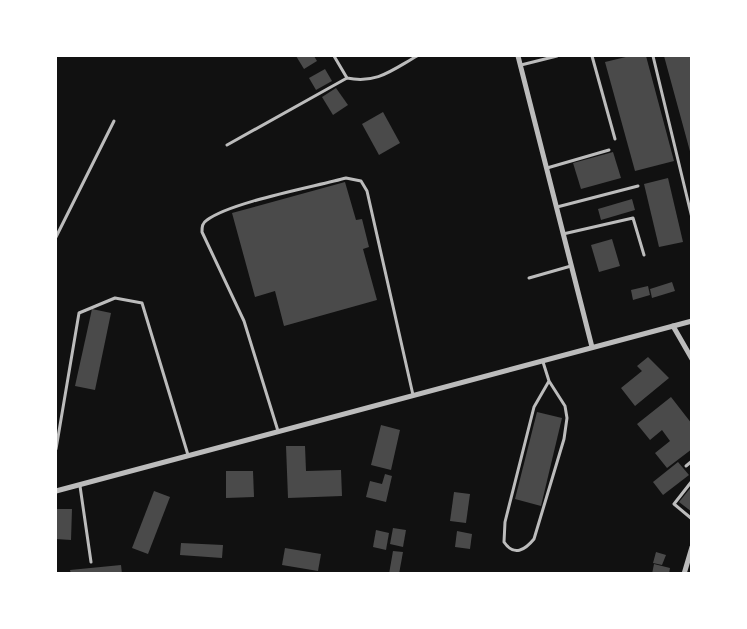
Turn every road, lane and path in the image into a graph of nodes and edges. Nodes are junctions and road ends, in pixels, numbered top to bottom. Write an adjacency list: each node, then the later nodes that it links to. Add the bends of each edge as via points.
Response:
1 (334, 56): 8 (lane)
2 (417, 56): 8 (lane, via 376,80)
3 (518, 56): 7 (street)
4 (557, 56): 7 (lane)
5 (592, 56): 10 (lane)
6 (653, 56): 16 (lane)
7 (521, 65): 13 (street)
8 (347, 78): 11 (lane)
9 (114, 121): 18 (lane)
10 (615, 139)
11 (227, 145)
12 (609, 150): 13 (lane)
13 (547, 168): 15 (street)
14 (638, 186): 15 (lane)
15 (556, 207): 17 (street)
16 (692, 218)
17 (563, 234): 19 (lane, via 633,218); 20 (street)
18 (56, 237)
19 (644, 255)
20 (571, 266): 21 (lane); 24 (street)
21 (529, 278)
22 (692, 321): 23 (street)
23 (673, 326): 24 (street); 25 (street)
24 (592, 347): 26 (street)
25 (692, 359)
26 (543, 360): 27 (lane); 28 (street)
27 (549, 381): 27 (lane, via 565,406 564,439 534,539 517,551 504,542 505,522 534,407)
28 (413, 395): 29 (street); 29 (lane, via 367,191 354,178 334,181 230,209 202,225 244,321)
29 (278, 431): 31 (street)
30 (56, 449): 31 (lane, via 79,313 114,298 142,303)
31 (188, 455): 35 (street)
32 (692, 461): 33 (lane)
33 (686, 466)
34 (692, 481): 37 (lane, via 674,504)
35 (80, 484): 36 (street); 39 (lane)
36 (56, 491)
37 (692, 519)
38 (692, 547): 40 (street)
39 (90, 562)
40 (684, 573)

